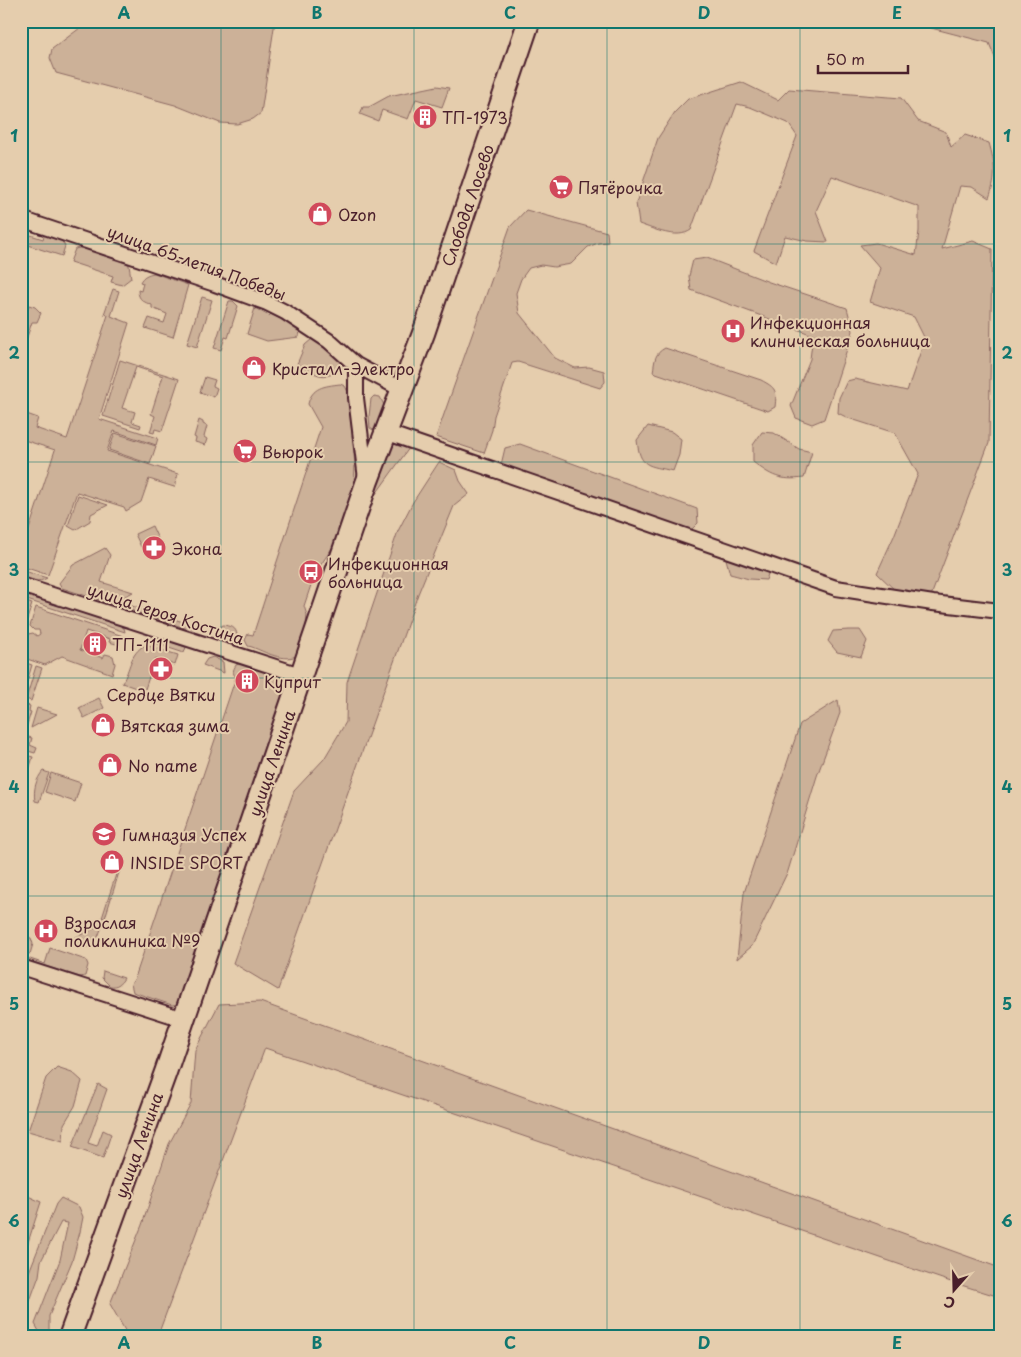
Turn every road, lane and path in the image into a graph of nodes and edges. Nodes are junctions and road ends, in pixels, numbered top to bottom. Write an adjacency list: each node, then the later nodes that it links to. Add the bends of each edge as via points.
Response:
1 (529, 21): 3 (main road, Слобода Лосево)
2 (21, 219): 4 (street, улица 65-летия Победы, via 268,304 329,341)
3 (424, 332): 5 (main road, улица Ленина)
4 (356, 365): 5 (street, улица 65-летия Победы); 7 (street, via 356,398)
5 (401, 389): 6 (main road, улица Ленина)
6 (385, 432): 7 (main road, улица Ленина); 9 (street, via 836,588)
7 (367, 482): 10 (main road, улица Ленина)
8 (21, 585): 10 (street, улица Героя Костина)
9 (1000, 611)
10 (300, 675): 12 (main road, улица Ленина)
11 (21, 967): 12 (street)
12 (183, 1019): 13 (main road, улица Ленина)
13 (70, 1336)

